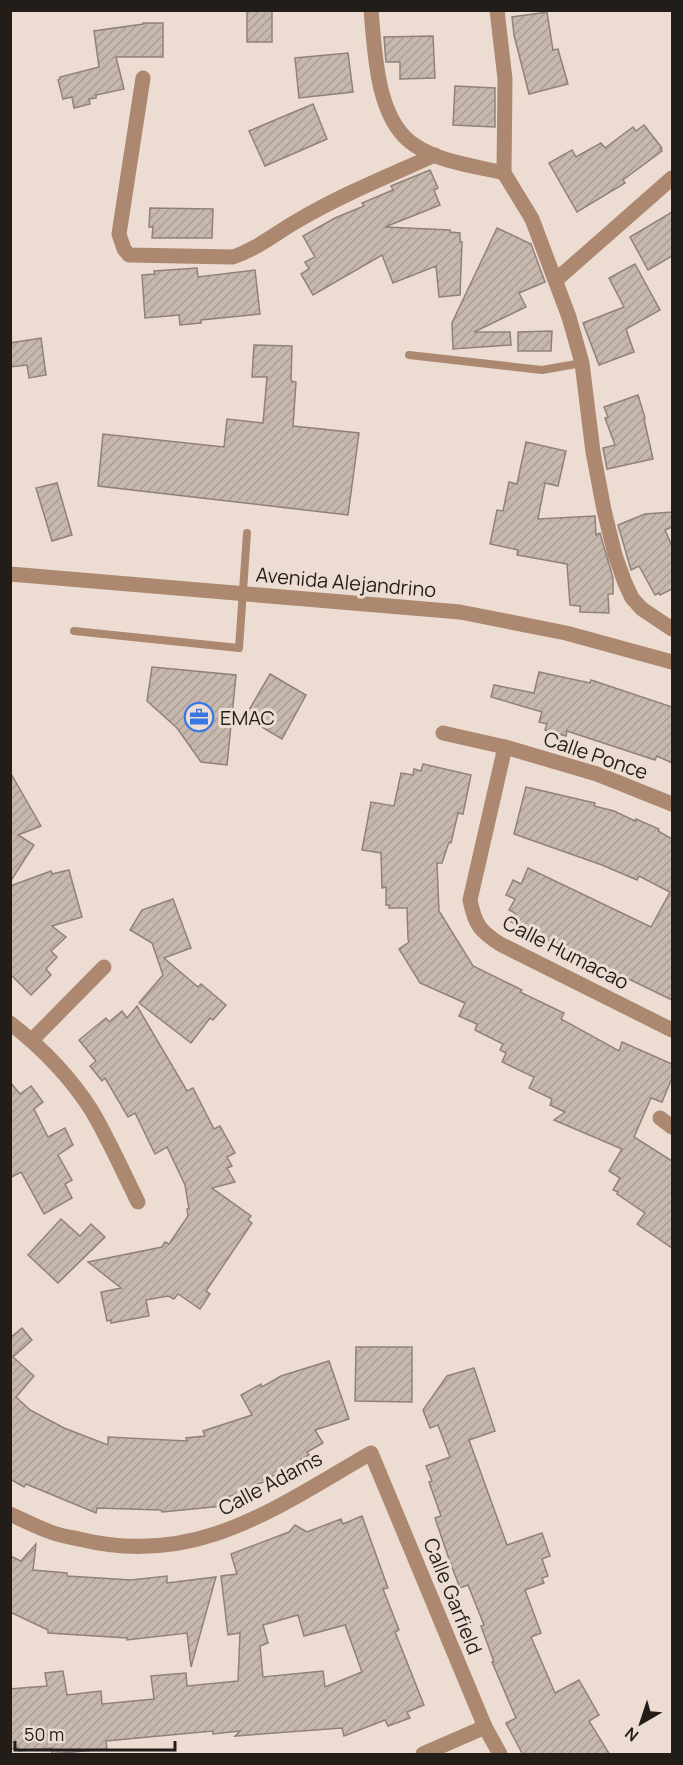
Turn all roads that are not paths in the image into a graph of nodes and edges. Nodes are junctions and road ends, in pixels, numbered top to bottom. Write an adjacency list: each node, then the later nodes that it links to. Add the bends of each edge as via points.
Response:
1 (371, 10): 4 (street, via 377,66 395,126 416,147)
2 (497, 10): 5 (street, via 505,79)
3 (143, 78): 4 (street, via 119,234 129,255 233,257 246,253 341,198)
4 (435, 156): 5 (street)
5 (504, 173): 7 (street, via 532,219)
6 (672, 178): 7 (street)
7 (556, 280): 9 (street)
8 (409, 356): 9 (lane, via 542,370)
9 (582, 363): 13 (street, via 593,452 615,555 632,598)
10 (248, 533): 12 (lane)
11 (10, 574): 12 (street, Avenida Alejandrino)
12 (244, 594): 14 (lane, via 239,648); 15 (street, Avenida Alejandrino, via 460,612 566,633)
13 (672, 629)
14 (74, 631)
15 (672, 662)
16 (443, 733): 17 (street, Calle Ponce)
17 (505, 747): 18 (street, Calle Ponce, via 597,774); 21 (street, Calle Humacao, via 471,900 474,918 482,932)
18 (672, 804)
19 (104, 967): 22 (street)
20 (10, 1023): 22 (street)
21 (672, 1030)
22 (32, 1040): 23 (street, via 91,1110)
23 (138, 1202)
24 (372, 1453): 25 (street, Calle Adams, via 258,1518 170,1546 96,1544 49,1532); 26 (street, Calle Garfield)
25 (10, 1514)
26 (485, 1727): 27 (street); 28 (street, Calle Garfield)
27 (423, 1755)
28 (500, 1755)

